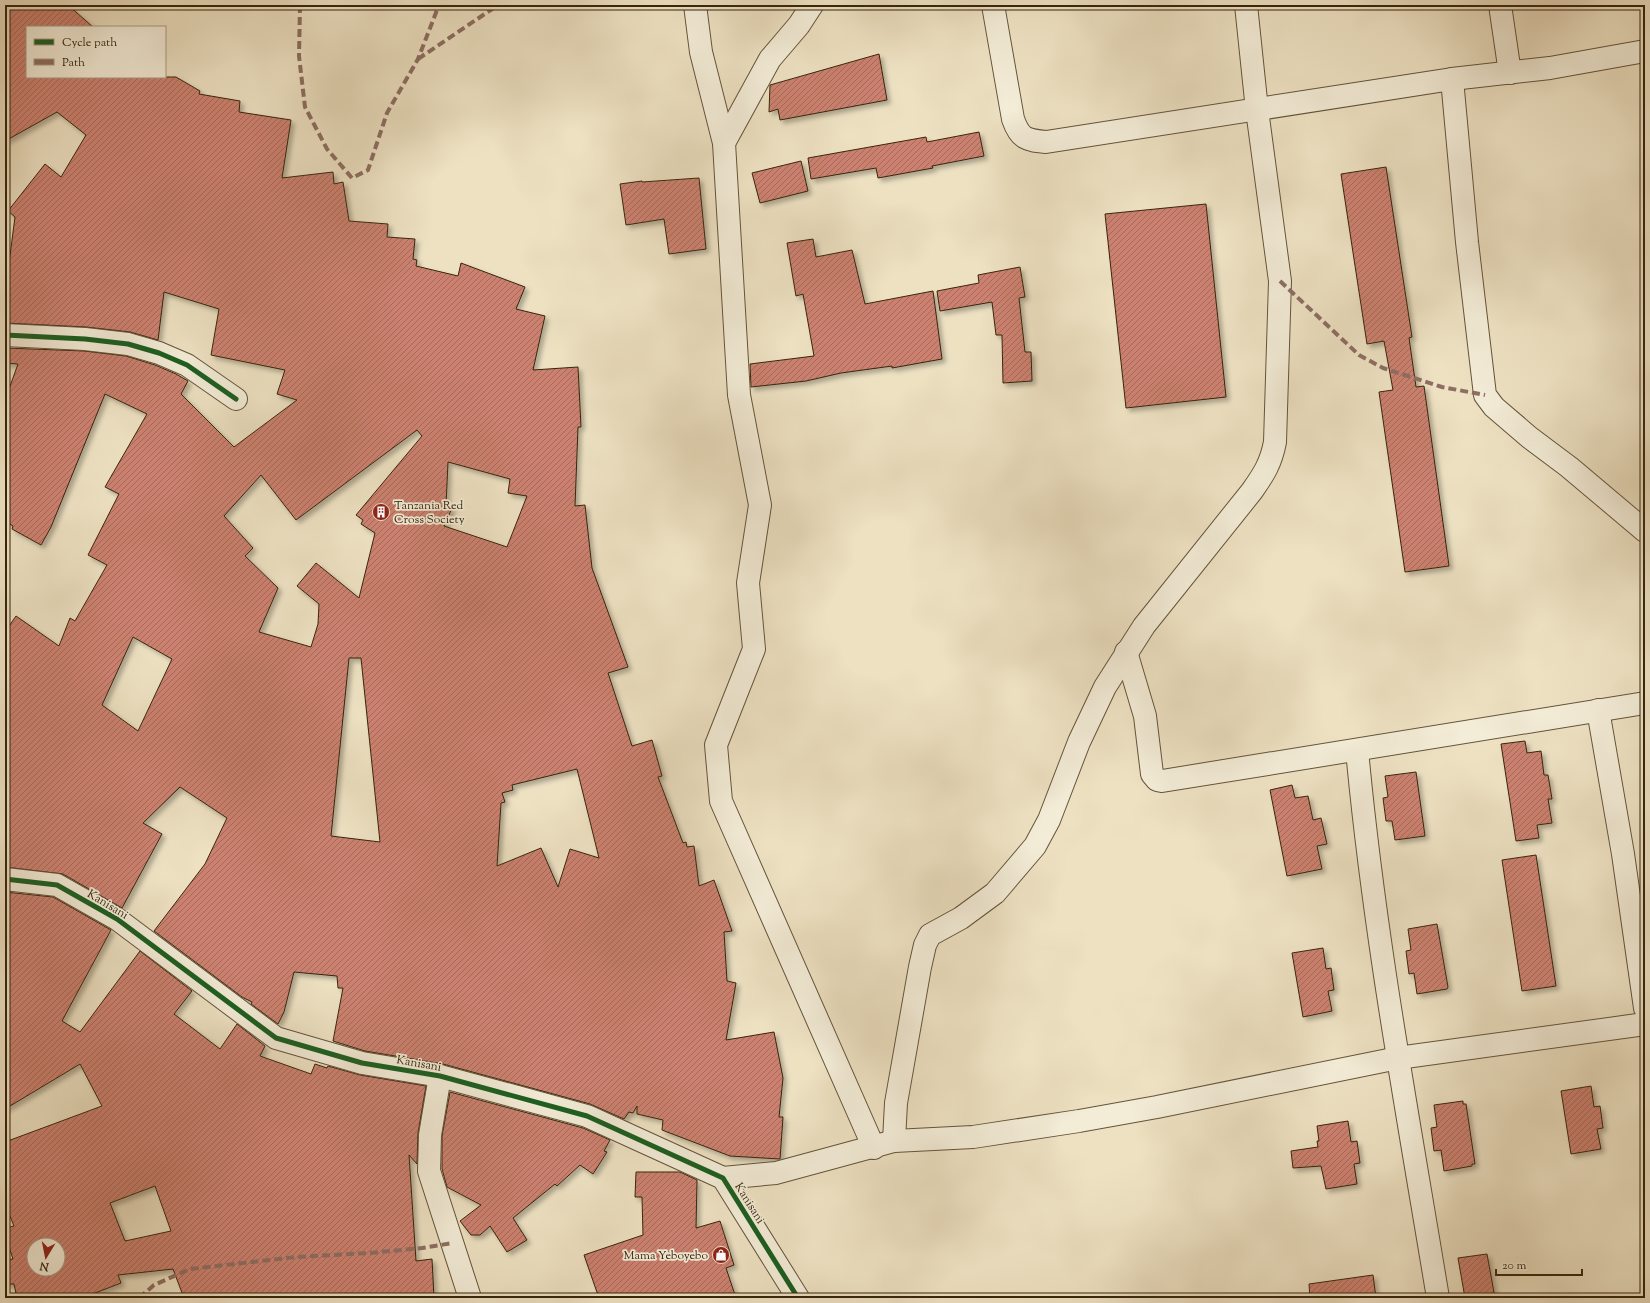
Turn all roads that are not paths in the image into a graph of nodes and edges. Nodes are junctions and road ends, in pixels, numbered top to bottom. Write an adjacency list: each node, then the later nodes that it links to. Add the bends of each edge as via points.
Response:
1 (695, 5): 10 (street, via 701,52)
2 (812, 5): 10 (street, via 799,25 770,59)
3 (993, 5): 9 (street, via 1013,119 1022,137 1046,142)
4 (1246, 5): 9 (street)
5 (1500, 5): 7 (street)
6 (1645, 51): 7 (street)
7 (1510, 73): 8 (street)
8 (1452, 79): 9 (street); 13 (street, via 1467,242 1485,395 1530,437)
9 (1257, 110): 14 (street, via 1280,281 1275,442 1272,459 1252,491)
10 (724, 142): 23 (street, via 739,395 760,505 748,583 754,649 716,745 721,801)
11 (5, 335): 12 (street, via 128,344 187,365)
12 (236, 399)
13 (1645, 531)
14 (1126, 652): 17 (street, via 1146,716 1152,774 1157,780); 23 (street, via 1104,687 1079,742 1049,820 1035,846 995,893 961,918 930,935 925,945 896,1103)
15 (1645, 703): 16 (street)
16 (1598, 710): 17 (street); 19 (street, via 1623,854)
17 (1357, 750): 21 (street, via 1366,842)
18 (5, 879): 22 (street, Kanisani, via 57,885 116,919 276,1038 362,1063)
19 (1645, 1008)
20 (1645, 1024): 21 (street)
21 (1398, 1058): 23 (street, via 1079,1121 973,1137); 27 (street)
22 (440, 1076): 24 (street, Kanisani, via 587,1116); 25 (street, via 430,1135 428,1171)
23 (884, 1144): 24 (street, via 776,1173)
24 (723, 1178): 26 (street, Kanisani)
25 (470, 1298)
26 (798, 1298)
27 (1438, 1298)

